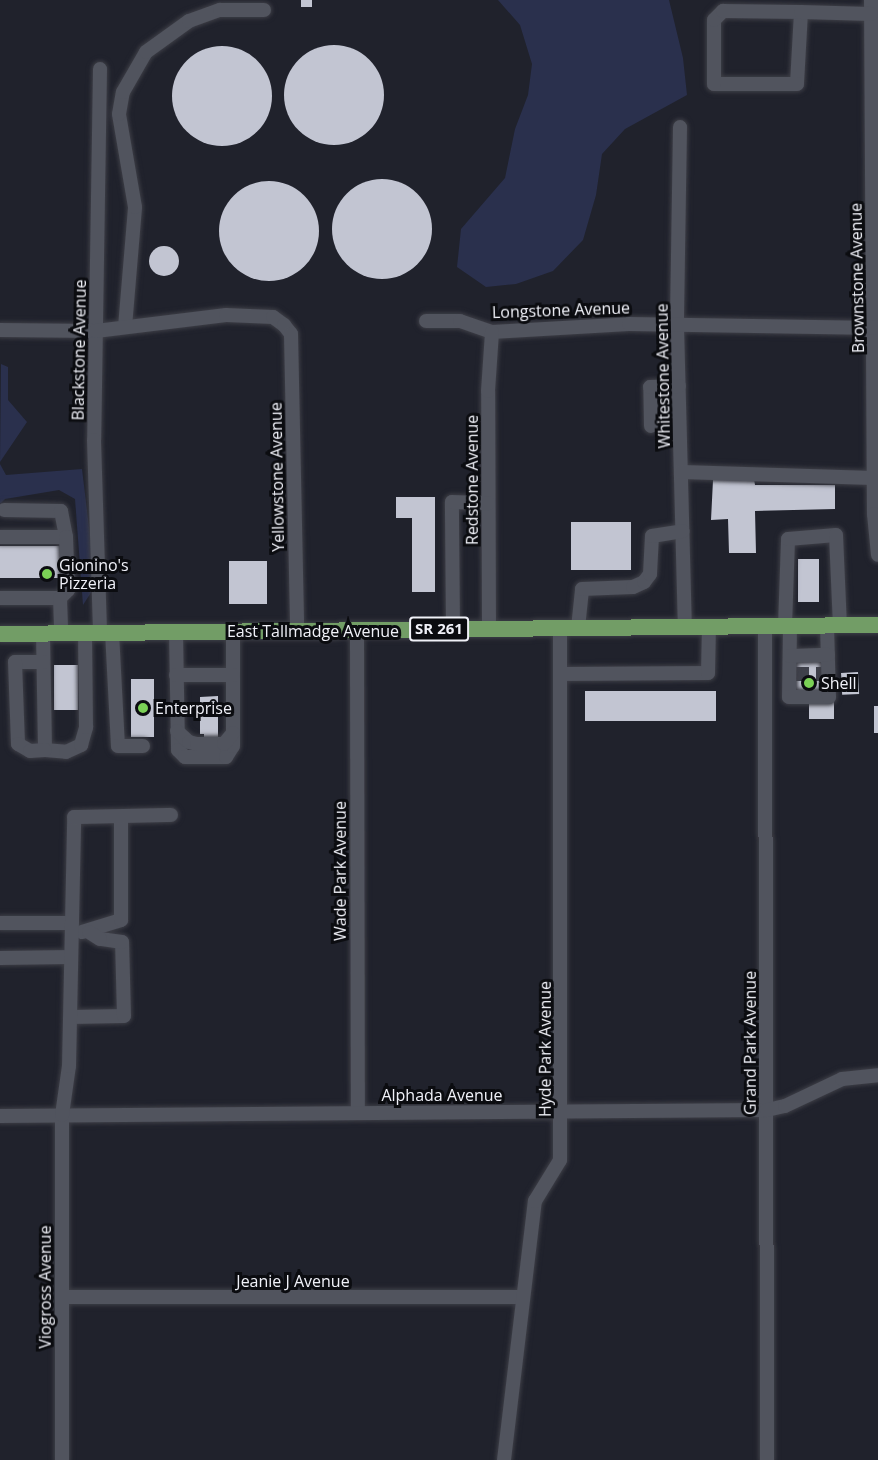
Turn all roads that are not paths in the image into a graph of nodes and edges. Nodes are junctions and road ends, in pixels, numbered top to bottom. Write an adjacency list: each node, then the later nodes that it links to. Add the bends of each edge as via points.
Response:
1 (871, 7): 3 (street); 9 (street, Brownstone Avenue)
2 (264, 10): 8 (street, via 220,10 189,21 146,52 123,92 119,114 135,207)
3 (801, 12): 3 (street, via 723,11 714,20 714,84 798,84)
4 (100, 69): 11 (street, Blackstone Avenue)
5 (680, 127): 7 (street, Whitestone Avenue)
6 (426, 321): 12 (street, Longstone Avenue, via 460,321)
7 (677, 326): 9 (street, Longstone Avenue); 12 (street, Longstone Avenue, via 629,324); 13 (street, Whitestone Avenue)
8 (125, 327): 11 (street); 35 (street, Yellowstone Avenue, via 226,315 273,317 291,334)
9 (876, 328): 16 (street, Brownstone Avenue)
10 (0, 330): 11 (street)
11 (96, 331): 37 (street, Blackstone Avenue, via 94,440)
12 (492, 332): 17 (street, Redstone Avenue)
13 (679, 386): 14 (street, via 650,387); 15 (street, Whitestone Avenue)
14 (651, 426)
15 (681, 472): 16 (street); 19 (street, Whitestone Avenue)
16 (874, 478): 22 (street, Brownstone Avenue)
17 (488, 503): 32 (street, Redstone Avenue); 34 (street, via 452,502)
18 (4, 510): 21 (street, via 61,511)
19 (683, 531): 27 (street, Whitestone Avenue); 31 (street, via 652,536 650,574 644,582 633,587 582,589)
20 (0, 537): 21 (street)
21 (66, 537): 24 (street, via 68,590)
22 (878, 555)
23 (0, 598): 24 (street)
24 (60, 598): 40 (street)
25 (833, 625): 26 (main road, East Tallmadge Avenue / SR 261); 30 (main road, East Tallmadge Avenue / SR 261); 30 (street, via 836,535 788,539); 43 (street)
26 (878, 625)
27 (685, 626): 28 (main road, East Tallmadge Avenue / SR 261); 31 (main road, East Tallmadge Avenue / SR 261)
28 (709, 626): 29 (main road, East Tallmadge Avenue / SR 261); 47 (street, via 708,673)
29 (765, 626): 30 (main road, East Tallmadge Avenue / SR 261); 45 (street, Grand Park Avenue)
30 (787, 626): 46 (street)
31 (578, 627): 33 (main road, East Tallmadge Avenue / SR 261)
32 (489, 628): 33 (main road, East Tallmadge Avenue / SR 261); 34 (main road, East Tallmadge Avenue / SR 261)
33 (560, 628): 47 (street, Hyde Park Avenue)
34 (453, 629): 36 (main road, East Tallmadge Avenue / SR 261)
35 (297, 631): 36 (main road, East Tallmadge Avenue / SR 261); 39 (main road, East Tallmadge Avenue / SR 261)
36 (357, 631): 64 (street, Wade Park Avenue)
37 (99, 632): 38 (main road, East Tallmadge Avenue / SR 261); 40 (main road, East Tallmadge Avenue / SR 261); 52 (street, via 118,747); 53 (street, via 81,745 66,752)
38 (176, 632): 39 (main road, East Tallmadge Avenue / SR 261); 48 (street)
39 (233, 632): 49 (street)
40 (61, 633): 42 (main road, East Tallmadge Avenue / SR 261)
41 (0, 634): 42 (main road, East Tallmadge Avenue / SR 261)
42 (43, 634): 44 (street)
43 (828, 655): 46 (street); 51 (street, via 829,697 789,697)
44 (43, 662): 53 (street); 53 (street, via 15,662 18,744 30,751)
45 (765, 668): 46 (street); 50 (street, Grand Park Avenue)
46 (791, 668): 51 (street)
47 (560, 674): 65 (street, Hyde Park Avenue)
48 (176, 675): 49 (street); 49 (street, via 178,750 185,757 226,757 233,746)
49 (233, 675)
50 (765, 690): 51 (street); 63 (street, Grand Park Avenue)
51 (789, 690)
52 (143, 746)
53 (45, 750)
54 (171, 815): 55 (street)
55 (121, 817): 57 (street, Viogross Avenue, via 74,817); 58 (street, via 121,920)
56 (0, 923): 57 (street)
57 (71, 928): 58 (street); 59 (street, Viogross Avenue)
58 (89, 932): 61 (street, via 100,939 122,942 124,1016)
59 (71, 957): 60 (street); 61 (street, Viogross Avenue)
60 (0, 958)
61 (71, 1017): 66 (street, Viogross Avenue)
62 (878, 1075): 63 (street, Alphada Avenue, via 842,1079 785,1106)
63 (767, 1110): 65 (street, Alphada Avenue); 72 (street, Grand Park Avenue)
64 (358, 1111): 65 (street, Alphada Avenue); 66 (street, Alphada Avenue)
65 (562, 1111): 69 (street, Hyde Park Avenue, via 560,1160 535,1201)
66 (62, 1115): 67 (street, Alphada Avenue); 68 (street, Viogross Avenue)
67 (0, 1116)
68 (63, 1297): 69 (street, Jeanie J Avenue); 70 (street, Viogross Avenue)
69 (522, 1297): 71 (street, Hyde Park Avenue)
70 (62, 1460)
71 (504, 1460)
72 (767, 1460)

